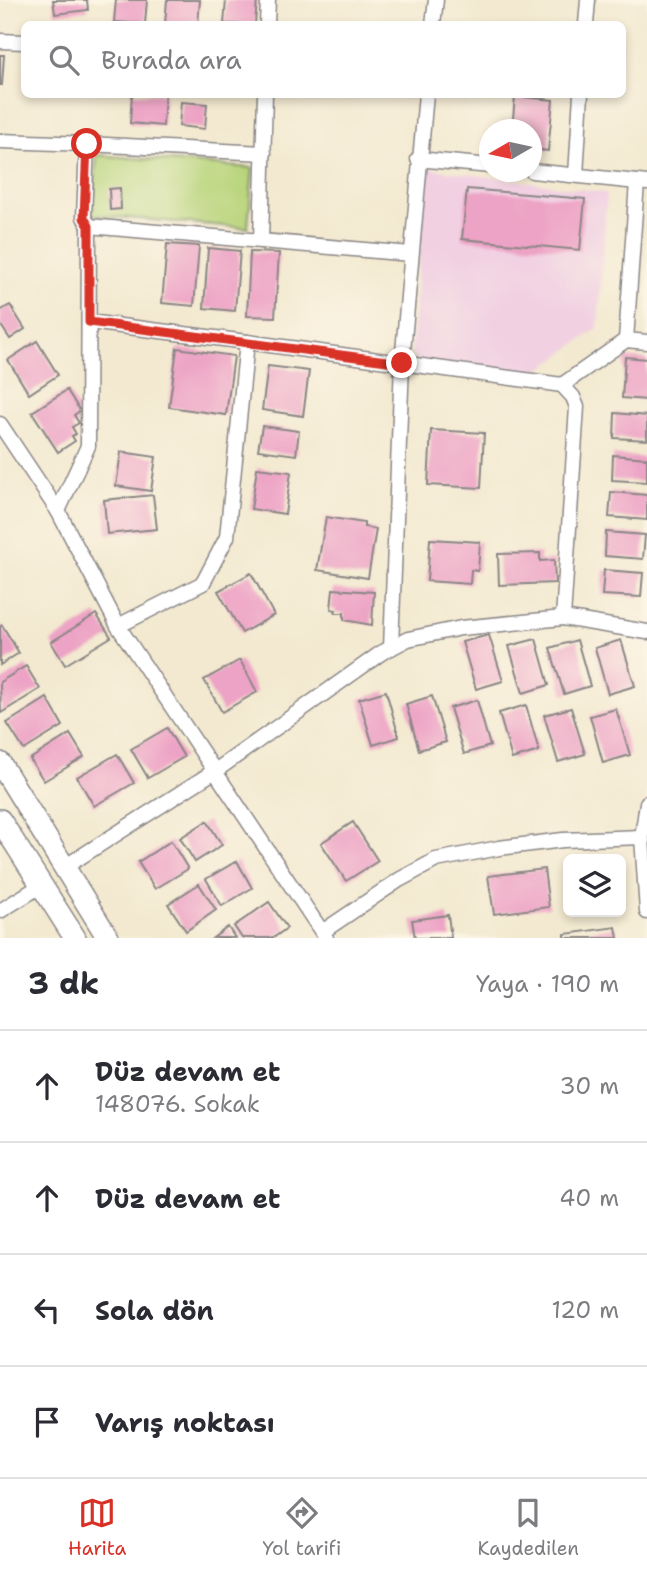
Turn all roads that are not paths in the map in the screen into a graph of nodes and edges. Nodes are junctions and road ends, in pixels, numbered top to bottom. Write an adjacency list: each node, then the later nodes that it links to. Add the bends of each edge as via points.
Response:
1 (268, 0): 4 (street)
2 (436, 0): 5 (street)
3 (587, 0): 6 (street)
4 (267, 21)
5 (433, 21)
6 (586, 21)
7 (0, 41): 8 (street)
8 (21, 43)
9 (265, 98): 14 (street)
10 (426, 98): 15 (street)
11 (581, 98): 18 (street)
12 (0, 141): 13 (street)
13 (87, 144): 14 (street); 20 (street, via 84,218)
14 (264, 153): 21 (street)
15 (418, 159): 16 (street); 22 (street)
16 (479, 165)
17 (542, 172): 18 (street)
18 (576, 176): 19 (street)
19 (642, 182): 24 (street)
20 (89, 226): 21 (street); 23 (street)
21 (261, 241): 22 (street)
22 (411, 254): 27 (street)
23 (89, 322): 25 (street); 30 (street, via 88,446)
24 (626, 340): 26 (street); 28 (street)
25 (247, 342): 27 (street); 32 (street, via 227,537 203,583)
26 (647, 342)
27 (402, 363): 28 (street); 34 (street)
28 (562, 385): 31 (street, via 577,407)
29 (0, 424): 30 (street)
30 (58, 511): 32 (street)
31 (563, 618): 33 (street); 34 (street, via 461,628 408,639)
32 (118, 625): 36 (street)
33 (647, 632)
34 (391, 648): 36 (street)
35 (0, 763): 40 (main road)
36 (214, 772): 40 (street); 44 (street)
37 (647, 803): 39 (street)
38 (0, 820): 41 (main road)
39 (642, 837): 43 (street); 44 (street, via 550,842 436,860 399,880)
40 (64, 868): 41 (main road, via 64,888); 46 (main road)
41 (41, 885): 42 (street); 45 (main road)
42 (0, 911)
43 (647, 912)
44 (324, 935)
45 (75, 938)
46 (108, 938)

